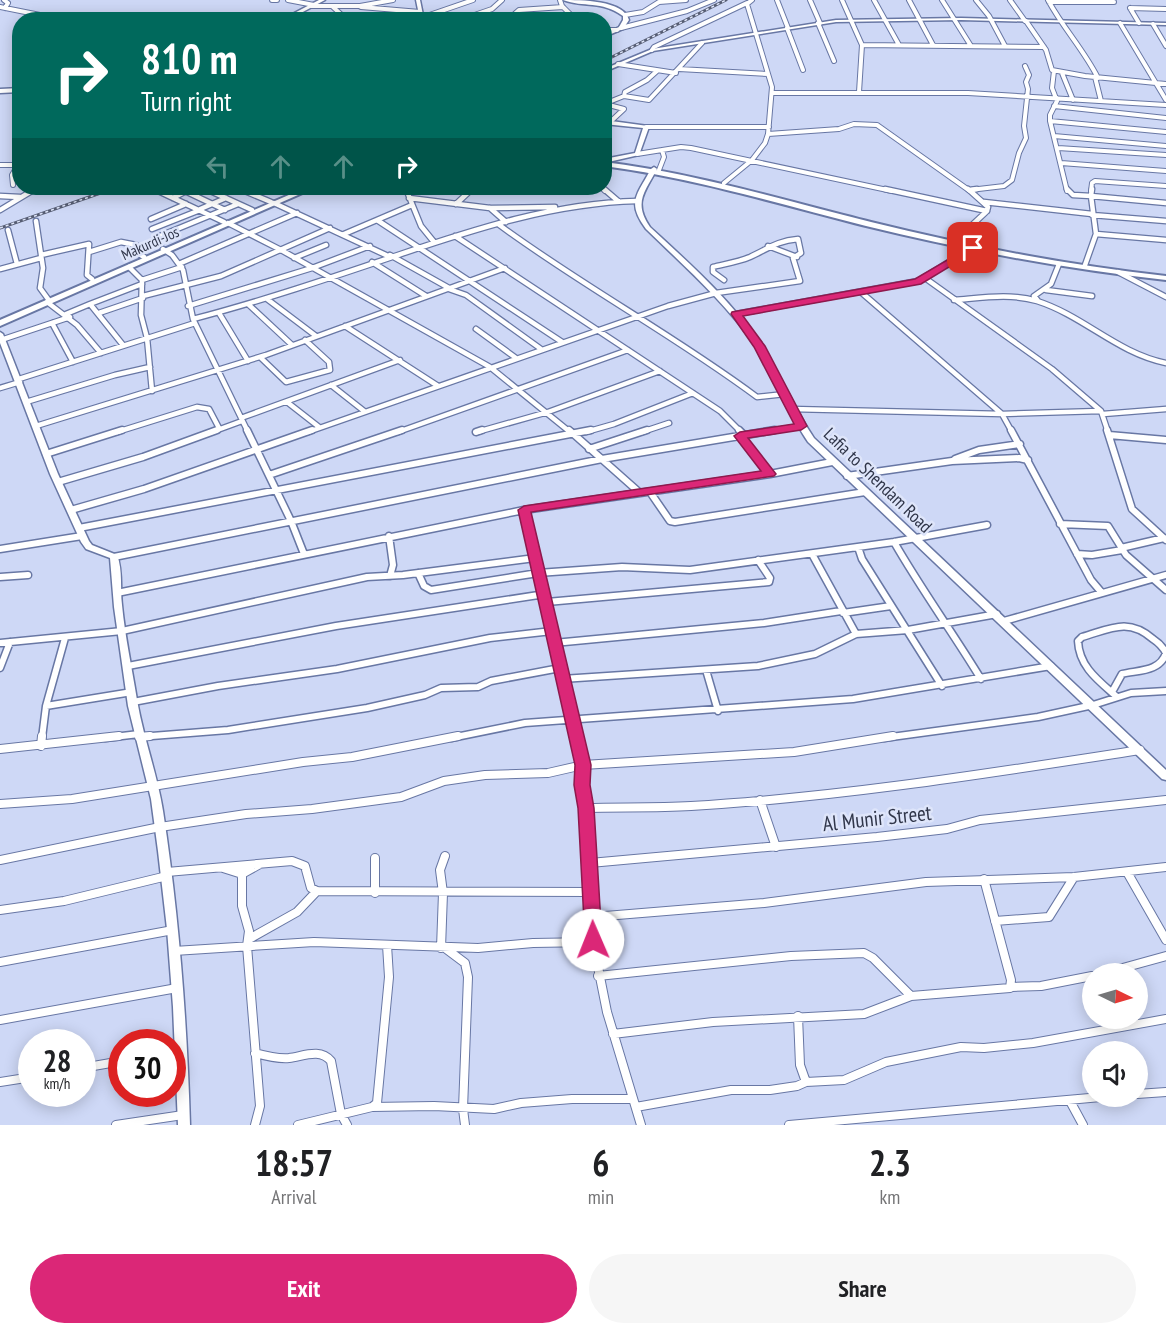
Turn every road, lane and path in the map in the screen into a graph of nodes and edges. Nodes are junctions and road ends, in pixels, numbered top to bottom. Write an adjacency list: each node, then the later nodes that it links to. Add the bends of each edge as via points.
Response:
1 (4, 0): 27 (street, via 8,4)
2 (288, 0): 24 (street)
3 (323, 0): 24 (street)
4 (393, 0): 25 (street)
5 (473, 0): 34 (street)
6 (502, 0): 35 (street)
7 (560, 0): 28 (street)
8 (566, 0): 20 (main road); 28 (street)
9 (686, 0): 38 (street, via 658,3 643,12)
10 (714, 0): 53 (street)
11 (752, 0): 23 (street)
12 (777, 0): 51 (street)
13 (810, 0): 46 (street)
14 (842, 0): 41 (street)
15 (874, 0): 42 (street)
16 (909, 0): 39 (street)
17 (942, 0): 40 (street)
18 (976, 0): 43 (street)
19 (1010, 0): 44 (street)
20 (587, 1): 38 (main road, via 613,7)
21 (1048, 1): 22 (street); 45 (street)
22 (1114, 2)
23 (747, 3): 55 (street); 64 (street)
24 (313, 5): 26 (street); 31 (street)
25 (360, 6): 26 (street); 33 (street)
26 (333, 7): 32 (street)
27 (3, 8): 30 (street)
28 (564, 8): 36 (street); 37 (street)
29 (1166, 9): 48 (street, via 1130,8)
30 (24, 12)
31 (299, 12)
32 (338, 12)
33 (393, 12)
34 (436, 12)
35 (483, 12)
36 (516, 12)
37 (568, 12)
38 (625, 15): 53 (main road)
39 (920, 19): 40 (street); 42 (street); 59 (street)
40 (954, 19): 43 (street); 60 (street)
41 (852, 20): 42 (street); 46 (street); 57 (street)
42 (886, 20): 58 (street)
43 (990, 20): 44 (street); 61 (street)
44 (1025, 21): 45 (street); 63 (street)
45 (1059, 21): 47 (street); 75 (street, via 1087,56)
46 (819, 23): 51 (street); 65 (street)
47 (1120, 23): 48 (street); 76 (street)
48 (1139, 23): 49 (street)
49 (1153, 24): 50 (street); 62 (street)
50 (1166, 24)
51 (787, 28): 55 (street); 69 (street)
52 (612, 29): 53 (street)
53 (619, 29): 54 (main road)
54 (612, 32)
55 (755, 34): 56 (street); 74 (street)
56 (702, 43): 64 (street); 71 (street)
57 (862, 45): 58 (street); 78 (street)
58 (899, 45): 59 (street)
59 (933, 45): 60 (street)
60 (971, 46): 61 (street)
61 (1005, 46): 63 (street)
62 (1166, 46)
63 (1044, 47): 72 (street)
64 (652, 50): 66 (street)
65 (834, 61)
66 (618, 64): 68 (street); 70 (street)
67 (1025, 66): 81 (street, via 1029,75)
68 (612, 67)
69 (803, 70)
70 (657, 71): 71 (street); 80 (street)
71 (677, 71): 74 (street); 80 (street, via 648,100)
72 (1054, 71): 73 (street); 82 (street, via 1052,88)
73 (1062, 73): 75 (street); 83 (street)
74 (768, 74): 79 (street)
75 (1096, 77): 76 (street); 85 (street)
76 (1156, 82): 77 (street); 86 (street)
77 (1166, 84)
78 (859, 92): 79 (street); 81 (street)
79 (772, 93): 94 (street)
80 (624, 96): 84 (street)
81 (1028, 97): 82 (street); 111 (street, via 1026,138 1012,180 1004,186)
82 (1057, 99): 83 (street); 88 (street)
83 (1073, 100): 85 (street)
84 (612, 101)
85 (1101, 101): 86 (street)
86 (1166, 102)
87 (612, 106): 89 (street, via 624,109)
88 (1054, 106): 90 (street); 91 (street)
89 (612, 118)
90 (1166, 118)
91 (1050, 121): 95 (street); 97 (street)
92 (612, 123): 93 (street)
93 (646, 127): 94 (street); 101 (street)
94 (769, 127): 96 (street)
95 (1166, 132)
96 (768, 134): 104 (street); 111 (street, via 877,125)
97 (1054, 136): 98 (street); 99 (street)
98 (1166, 146)
99 (1058, 148): 102 (street); 106 (street)
100 (662, 150): 101 (street); 104 (street, via 691,148); 107 (street, via 664,157)
101 (637, 154): 103 (street)
102 (1166, 155)
103 (612, 160)
104 (752, 160): 109 (street); 145 (street)
105 (612, 163): 107 (highway)
106 (1061, 163): 108 (street); 124 (street, via 1068,193)
107 (655, 171): 109 (highway); 130 (main road); 171 (highway)
108 (1166, 171)
109 (724, 183): 165 (highway)
110 (1166, 186): 124 (street, via 1095,181)
111 (970, 190): 132 (street)
112 (24, 195): 125 (street)
113 (166, 195): 126 (street)
114 (178, 195): 126 (street)
115 (194, 195): 135 (street)
116 (219, 195): 127 (street)
117 (254, 195): 131 (street)
118 (288, 195): 131 (highway, Makurdi-Jos)
119 (291, 195): 131 (highway, Makurdi-Jos)
120 (408, 195): 128 (street)
121 (466, 195): 137 (street)
122 (611, 195): 129 (street)
123 (0, 196): 125 (street)
124 (1090, 196): 133 (street); 147 (street)
125 (20, 197): 141 (street)
126 (173, 198): 134 (street)
127 (226, 198): 135 (street); 136 (street)
128 (409, 198): 137 (street); 138 (street)
129 (618, 201): 130 (street); 139 (street)
130 (637, 201): 200 (main road, Lafia to Shendam Road, via 640,217 648,228)
131 (272, 202): 144 (highway, Makurdi-Jos); 146 (street); 154 (highway, Makurdi-Jos)
132 (984, 202): 145 (street); 147 (street)
133 (1166, 202)
134 (186, 204): 142 (street); 149 (street)
135 (213, 204): 142 (street); 143 (street)
136 (238, 204): 143 (street); 144 (street)
137 (456, 204): 140 (street)
138 (412, 205): 151 (street); 166 (street)
139 (581, 205): 140 (street); 153 (street)
140 (490, 208): 153 (street)
141 (0, 210)
142 (199, 210): 148 (street); 157 (street)
143 (225, 210): 148 (street)
144 (252, 210): 154 (highway, Makurdi-Jos)
145 (987, 211): 165 (street)
146 (297, 213): 156 (street); 159 (street)
147 (1092, 214): 152 (street); 161 (street)
148 (210, 216): 154 (street); 162 (street)
149 (151, 219)
150 (36, 220): 177 (street)
151 (377, 220): 160 (street); 170 (street)
152 (1166, 221)
153 (506, 222): 155 (street)
154 (226, 223): 159 (street); 172 (highway, Makurdi-Jos)
155 (498, 224): 163 (street); 220 (street, via 532,250)
156 (330, 228): 160 (street); 173 (street)
157 (152, 229)
158 (8, 230): 181 (street)
159 (249, 234): 173 (street); 183 (street)
160 (344, 234): 168 (street)
161 (1096, 234): 164 (street); 184 (street)
162 (160, 236)
163 (455, 236): 166 (street); 187 (street)
164 (1166, 240)
165 (955, 241): 171 (highway)
166 (434, 242): 170 (street)
167 (326, 245): 179 (street)
168 (370, 246): 175 (street); 186 (street)
169 (768, 246): 176 (street); 176 (street, via 798,239 801,253); 195 (street, via 750,257 713,267 713,272)
170 (415, 247): 175 (street); 194 (street)
171 (974, 247): 182 (highway); 184 (highway); 192 (street)
172 (165, 250): 178 (highway, Makurdi-Jos); 183 (street, via 176,256); 185 (highway, Makurdi-Jos)
173 (281, 250): 179 (street); 197 (street)
174 (89, 252): 177 (street, via 87,243); 178 (street, via 126,242 138,245 136,252); 193 (street, via 87,275)
175 (389, 256): 180 (street); 198 (street)
176 (797, 256): 200 (street, via 793,258 800,281)
177 (41, 257): 181 (street); 210 (street, via 40,290)
178 (144, 257): 193 (highway, Makurdi-Jos)
179 (294, 258): 186 (street)
180 (372, 262): 191 (street); 202 (street)
181 (17, 264): 188 (street)
182 (1059, 264): 189 (highway); 199 (street)
183 (181, 265): 196 (street); 197 (street)
184 (1084, 265): 190 (highway)
185 (129, 267): 196 (street); 210 (highway, Makurdi-Jos)
186 (312, 268): 191 (street); 214 (street)
187 (505, 268): 194 (street); 226 (street)
188 (0, 269)
189 (1118, 272): 190 (highway); 206 (street)
190 (1166, 276)
191 (329, 277): 207 (street); 215 (street)
192 (925, 278): 201 (street); 209 (street)
193 (92, 279): 210 (highway, Makurdi-Jos)
194 (470, 280): 198 (street); 231 (street)
195 (724, 280)
196 (142, 282): 205 (street); 212 (street)
197 (186, 287): 205 (street); 214 (street)
198 (447, 288): 202 (street); 234 (street, via 466,296)
199 (1046, 290): 203 (street); 204 (street)
200 (716, 293): 218 (main road, Lafia to Shendam Road); 220 (street)
201 (862, 293): 218 (street); 262 (street)
202 (426, 296): 215 (street)
203 (1034, 296): 208 (street); 211 (street)
204 (1092, 296)
205 (143, 297): 217 (street); 229 (street, via 141,315)
206 (1166, 297)
207 (267, 298): 213 (street); 227 (street)
208 (1023, 298): 209 (street); 211 (street)
209 (954, 300): 261 (street, via 1052,369)
210 (47, 301): 219 (street); 221 (highway, Makurdi-Jos)
211 (1039, 302): 242 (street, via 1138,356)
212 (90, 304): 217 (street); 219 (street)
213 (248, 304): 216 (street); 233 (street)
214 (188, 306): 222 (street)
215 (389, 310): 224 (street); 244 (street)
216 (219, 312): 222 (street); 240 (street)
217 (99, 313): 232 (street)
218 (736, 314): 254 (main road, Lafia to Shendam Road)
219 (68, 315): 223 (street); 236 (street)
220 (638, 316): 226 (street); 254 (street, via 758,397)
221 (0, 320)
222 (194, 321): 229 (street); 245 (street)
223 (52, 323): 228 (street); 241 (street)
224 (345, 326): 227 (street); 239 (street)
225 (476, 329): 238 (street)
226 (598, 330): 231 (street); 235 (street)
227 (316, 336): 230 (street)
228 (2, 337): 247 (street)
229 (147, 338): 232 (street); 243 (street)
230 (305, 340): 233 (street); 237 (street, via 329,362 330,370 286,382)
231 (562, 342): 234 (street)
232 (123, 345): 236 (street)
233 (292, 345): 237 (street)
234 (541, 349): 238 (street)
235 (628, 350): 246 (street); 251 (street)
236 (101, 353): 241 (street)
237 (260, 357): 240 (street)
238 (516, 358): 244 (street)
239 (400, 360): 248 (street); 249 (street)
240 (248, 361): 245 (street)
241 (73, 362): 247 (street)
242 (1166, 363)
243 (150, 367): 252 (street); 255 (street)
244 (490, 367): 249 (street); 251 (street)
245 (218, 370): 252 (street); 263 (street)
246 (660, 371): 253 (street); 260 (street)
247 (20, 381): 250 (street); 255 (street)
248 (331, 385): 256 (street); 259 (street)
249 (438, 386): 259 (street)
250 (0, 388)
251 (518, 389): 260 (street); 283 (street)
252 (152, 391): 265 (street)
253 (693, 393): 270 (street, via 620,422); 271 (street, via 720,411)
254 (785, 394): 258 (main road, Lafia to Shendam Road)
255 (26, 402): 265 (street)
256 (287, 402): 263 (street); 267 (street)
257 (1166, 409): 261 (street)
258 (792, 410): 262 (street); 266 (main road, Lafia to Shendam Road)
259 (364, 411): 267 (street)
260 (548, 412): 269 (street); 270 (street)
261 (1102, 413): 262 (street); 272 (street)
262 (1002, 414): 274 (street)
263 (241, 419): 268 (street); 275 (street)
264 (669, 423): 276 (street)
265 (36, 426): 277 (street)
266 (801, 426): 271 (street); 281 (main road, Lafia to Shendam Road)
267 (319, 427): 275 (street)
268 (219, 428): 277 (street, via 209,409 197,407); 285 (street, via 143,457)
269 (476, 432)
270 (574, 435): 276 (street); 286 (street)
271 (742, 435): 278 (street); 282 (street)
272 (1109, 435): 273 (street); 298 (street, via 1132,508)
273 (1166, 440)
274 (1020, 444): 279 (street); 280 (street, via 978,450)
275 (256, 448): 283 (street); 290 (street, via 144,489)
276 (589, 449): 278 (street)
277 (46, 454): 285 (street)
278 (602, 459): 289 (street); 292 (street)
279 (1028, 460): 280 (street); 293 (street)
280 (952, 461): 284 (street)
281 (832, 462): 282 (street); 284 (main road, Lafia to Shendam Road)
282 (770, 474): 287 (street)
283 (269, 475): 286 (street)
284 (847, 476): 288 (main road, Lafia to Shendam Road)
285 (58, 482): 290 (street)
286 (276, 491): 292 (street); 295 (street)
287 (650, 492): 288 (street, via 670,521 675,522); 289 (street)
288 (865, 492): 297 (main road, Lafia to Shendam Road)
289 (640, 494): 291 (street)
290 (71, 510): 295 (street)
291 (524, 510): 296 (street); 307 (street)
292 (291, 521): 303 (street); 306 (street)
293 (1060, 524): 302 (street, via 1105,525); 305 (street)
294 (987, 525): 297 (street)
295 (80, 532): 301 (street); 306 (street, via 89,548)
296 (389, 536): 303 (street); 309 (street)
297 (915, 538): 299 (street); 323 (main road, Lafia to Shendam Road)
298 (1165, 539): 302 (street)
299 (894, 542): 300 (street); 325 (street, via 917,582)
300 (858, 547): 304 (street); 321 (street)
301 (0, 549)
302 (1122, 549): 305 (street); 315 (street)
303 (304, 554): 317 (street)
304 (812, 554): 308 (street); 322 (street)
305 (1077, 554): 318 (street)
306 (114, 557): 317 (street)
307 (535, 558): 310 (street); 311 (street)
308 (758, 560): 311 (street, via 690,570 622,567); 320 (street, via 769,582)
309 (391, 573): 310 (street); 327 (street)
310 (418, 573): 311 (street, via 424,586 431,590)
311 (538, 573): 319 (street)
312 (28, 575): 314 (street)
313 (1166, 575): 315 (street)
314 (0, 577)
315 (1152, 579): 316 (street); 318 (street)
316 (1166, 590)
317 (117, 593): 327 (street)
318 (1102, 593): 324 (street)
319 (545, 594): 320 (street); 335 (street, via 390,616)
320 (547, 602): 328 (street)
321 (891, 606): 322 (street); 326 (street)
322 (842, 612): 329 (street); 333 (street)
323 (997, 614): 324 (main road, Lafia to Shendam Road); 325 (street)
324 (1004, 621): 336 (main road, Lafia to Shendam Road)
325 (948, 623): 326 (street); 341 (street)
326 (908, 630): 329 (street); 342 (street)
327 (122, 631): 330 (street); 335 (street)
328 (552, 631): 333 (street); 345 (street, via 490,638 337,669)
329 (856, 634): 339 (street, via 815,654 758,666)
330 (65, 638): 331 (street); 347 (street)
331 (10, 642): 332 (street); 337 (street)
332 (0, 643)
333 (554, 643): 338 (street)
334 (1166, 653): 344 (street, via 1157,666 1122,674); 344 (street, via 1142,629 1130,625 1078,641 1079,656)
335 (128, 666): 345 (street)
336 (1052, 666): 341 (street); 346 (main road, Lafia to Shendam Road)
337 (0, 668)
338 (560, 668): 340 (street); 350 (street, via 478,687 441,688 367,708 228,730)
339 (706, 670): 340 (street); 348 (street)
340 (562, 679): 349 (street)
341 (981, 679): 342 (street)
342 (942, 686): 348 (street, via 853,699)
343 (1166, 691): 344 (street)
344 (1114, 695): 346 (street)
345 (132, 697): 347 (street); 350 (street)
346 (1093, 705): 353 (main road, Lafia to Shendam Road); 354 (street, via 1038,717 794,752)
347 (46, 706): 351 (street)
348 (718, 711): 349 (street)
349 (573, 719): 354 (street); 356 (street, via 496,726 352,757)
350 (139, 736): 351 (street); 356 (street)
351 (41, 746): 352 (street)
352 (0, 749)
353 (1140, 750): 355 (main road, Lafia to Shendam Road); 357 (street, via 1019,769)
354 (583, 765): 360 (street); 361 (street, via 548,773 456,779 401,797 359,804 246,814)
355 (1166, 776)
356 (152, 786): 359 (street, via 72,799); 361 (street)
357 (760, 800): 360 (street); 362 (street)
358 (1166, 800): 362 (street, Al Munir Street)
359 (0, 804)
360 (586, 808): 367 (street)
361 (160, 827): 365 (street); 371 (street)
362 (776, 847): 367 (street, Al Munir Street)
363 (446, 856): 378 (street, via 440,870)
364 (375, 858): 377 (street)
365 (0, 860)
366 (261, 863): 368 (street); 372 (street); 375 (street, via 302,864 309,873 311,888)
367 (590, 863): 376 (street)
368 (220, 867): 371 (street); 372 (street)
369 (1166, 867): 370 (street)
370 (1127, 872): 373 (street); 383 (street)
371 (167, 874): 379 (street, via 64,902); 382 (street)
372 (242, 874): 384 (street)
373 (1074, 877): 374 (street); 381 (street, via 1049,917)
374 (984, 879): 380 (street); 381 (street)
375 (316, 891): 377 (street); 384 (street, via 297,912)
376 (591, 892): 378 (street); 380 (street)
377 (375, 893): 378 (street)
378 (443, 893): 387 (street)
379 (0, 910)
380 (593, 917): 385 (street)
381 (995, 921): 394 (street)
382 (173, 930): 388 (street); 390 (street)
383 (1166, 940)
384 (248, 942): 386 (street); 388 (street); 402 (street)
385 (593, 942): 387 (street); 392 (street)
386 (387, 945): 387 (street); 411 (street, via 389,977 379,1099)
387 (443, 948): 412 (street, via 465,963 468,977)
388 (174, 951): 395 (street)
389 (1166, 956): 391 (street)
390 (0, 962)
391 (1141, 963)
392 (598, 975): 396 (street, via 779,957 864,953); 401 (street)
393 (1082, 978): 394 (street)
394 (1012, 987): 396 (street)
395 (178, 988): 399 (street); 400 (street)
396 (911, 996): 397 (street, via 864,1014)
397 (798, 1016): 401 (street); 405 (street, via 800,1065)
398 (1166, 1019): 405 (street, via 1033,1043 961,1047 886,1062 843,1080)
399 (0, 1020)
400 (177, 1029)
401 (614, 1034): 410 (street)
402 (255, 1053): 413 (street, via 279,1057 326,1055 331,1061); 415 (street)
403 (18, 1079): 404 (street)
404 (0, 1082)
405 (806, 1082): 410 (street, via 770,1090 731,1090)
406 (1166, 1092): 407 (street)
407 (1148, 1093)
408 (1082, 1100): 409 (street)
409 (1070, 1101): 421 (street); 422 (street)
410 (635, 1103): 412 (street, via 572,1099); 420 (street)
411 (372, 1107): 412 (street); 413 (street)
412 (464, 1109): 419 (street)
413 (341, 1114): 417 (street); 418 (street)
414 (184, 1120): 416 (street)
415 (258, 1123)
416 (117, 1125)
417 (298, 1125)
418 (347, 1125)
419 (465, 1125)
420 (641, 1125)
421 (789, 1125)
422 (1083, 1125)

